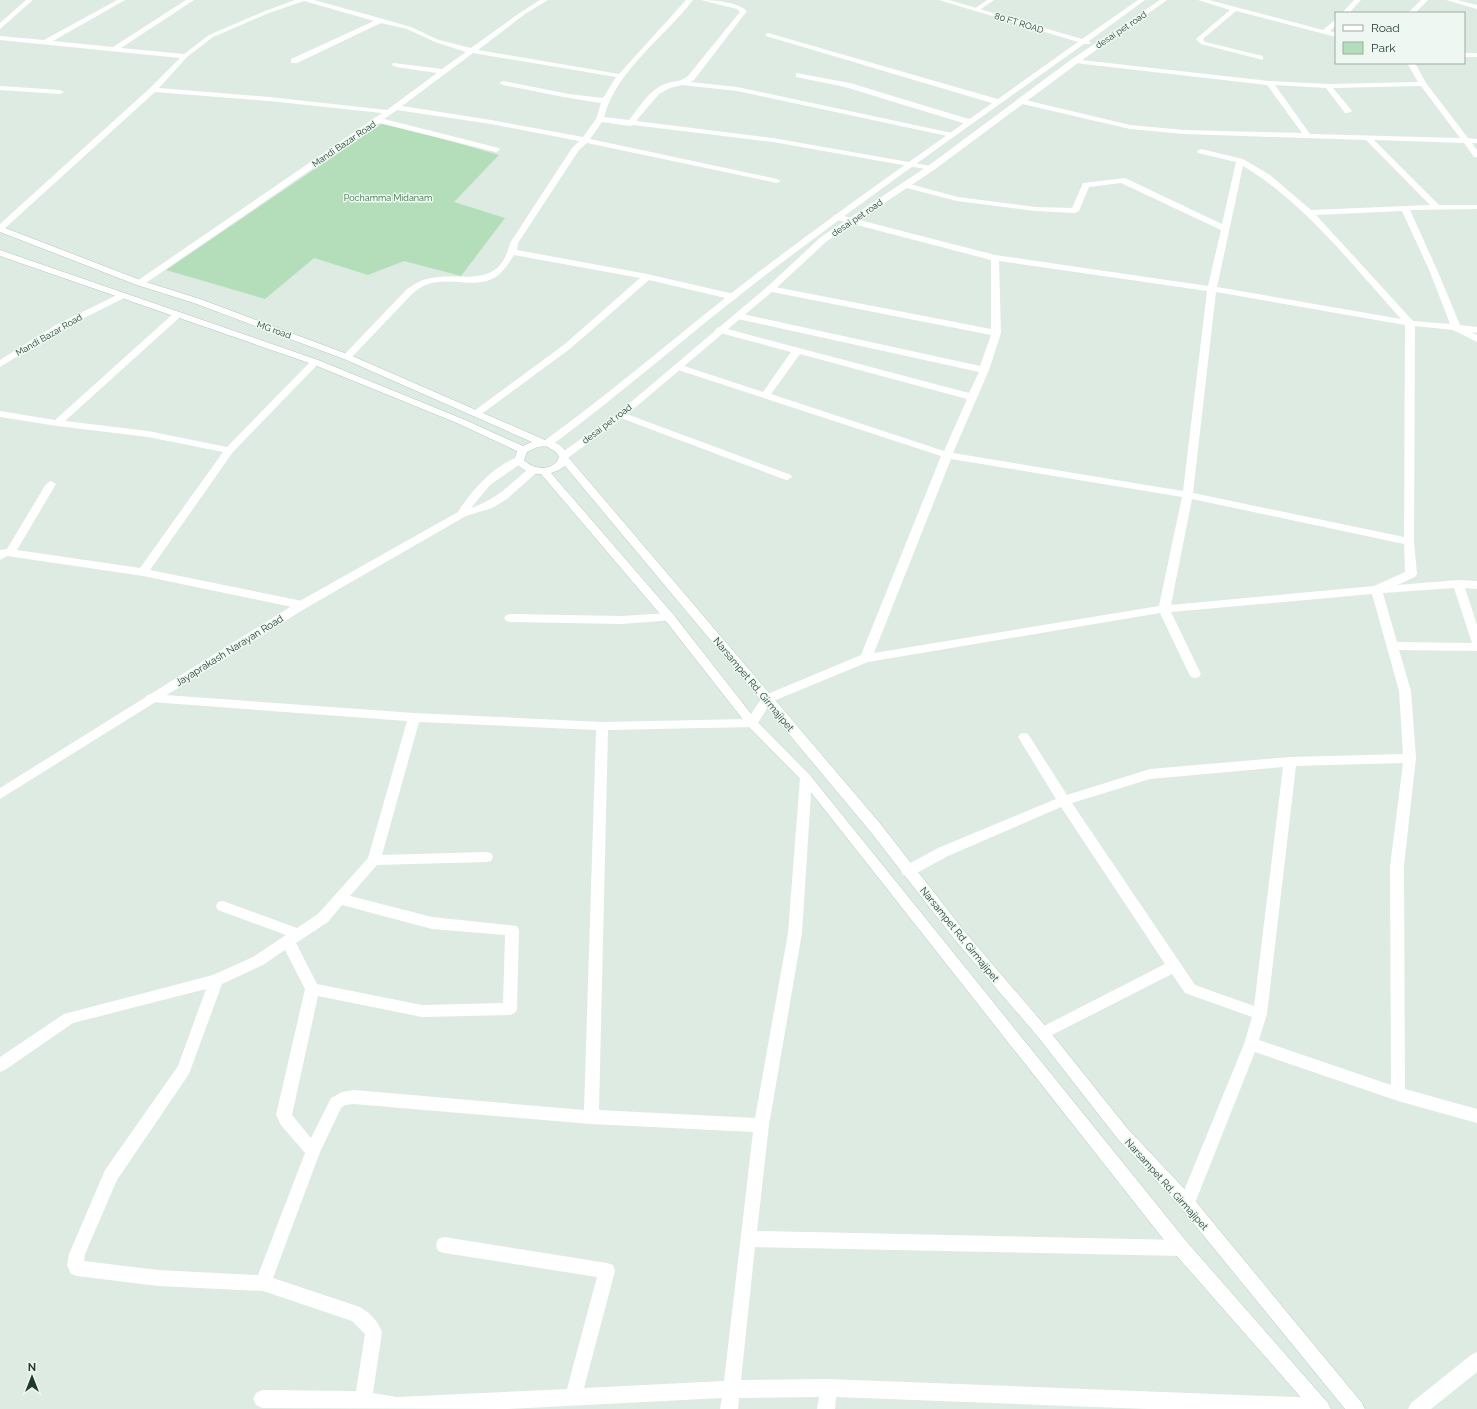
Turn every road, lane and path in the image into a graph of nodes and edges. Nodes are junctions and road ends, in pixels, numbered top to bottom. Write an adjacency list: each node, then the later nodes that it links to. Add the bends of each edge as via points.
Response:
1 (30, 0): 24 (street)
2 (122, 0): 29 (street)
3 (191, 0): 32 (street)
4 (301, 0): 36 (street, via 211,36)
5 (306, 0): 22 (street)
6 (544, 0): 33 (street, Mandi Bazar Road)
7 (690, 0): 44 (street)
8 (704, 0): 47 (street, via 744,11)
9 (942, 0): 19 (street, 80 FT ROAD)
10 (991, 0): 19 (street)
11 (1142, 0): 30 (street, desai pet road)
12 (1164, 0): 31 (street, desai pet road)
13 (1201, 0): 18 (street)
14 (1358, 0): 20 (street)
15 (1425, 0): 21 (street)
16 (1449, 0): 17 (street)
17 (1477, 7)
18 (1235, 9): 25 (street); 37 (street, via 1199,40)
19 (976, 10): 30 (street, 80 FT ROAD)
20 (1346, 12)
21 (1411, 12)
22 (381, 20): 33 (street); 38 (street)
23 (1335, 22): 25 (street)
24 (0, 27)
25 (1324, 32): 27 (street)
26 (768, 35): 55 (street)
27 (1335, 35)
28 (0, 38): 29 (street)
29 (46, 42): 32 (street)
30 (1083, 42): 31 (street, 80 FT ROAD); 55 (street, desai pet road)
31 (1097, 46): 39 (street, desai pet road)
32 (114, 49): 36 (street)
33 (472, 51): 42 (street, Mandi Bazar Road); 44 (street)
34 (1465, 55): 35 (street)
35 (1477, 55)
36 (185, 56): 51 (street)
37 (1260, 58)
38 (294, 62)
39 (1075, 62): 46 (street); 54 (street, desai pet road)
40 (1412, 64): 48 (street)
41 (396, 65): 42 (street)
42 (445, 72): 56 (street, Mandi Bazar Road)
43 (799, 75): 60 (street, via 847,85)
44 (621, 76): 53 (street)
45 (503, 83): 53 (street)
46 (1269, 83): 49 (street); 63 (street)
47 (684, 84): 61 (street, via 667,86 659,91); 62 (street, via 737,89)
48 (1423, 84): 49 (street); 66 (street)
49 (1328, 86): 57 (street)
50 (0, 88): 52 (street)
51 (153, 90): 56 (street); 82 (street)
52 (60, 92)
53 (605, 101): 58 (street)
54 (1021, 101): 63 (street, via 1130,127 1184,132); 73 (street, desai pet road)
55 (998, 102): 60 (street, desai pet road)
56 (392, 110): 59 (street, Mandi Bazar Road); 65 (street, via 491,122)
57 (1348, 111)
58 (600, 119): 61 (street); 65 (street)
59 (378, 120): 68 (street); 88 (street, Mandi Bazar Road)
60 (969, 122): 62 (street, desai pet road)
61 (630, 124): 72 (street, via 773,140)
62 (952, 135): 72 (street, desai pet road)
63 (1307, 135): 64 (street)
64 (1367, 137): 66 (street); 77 (street)
65 (585, 140): 74 (street); 84 (street, via 576,148 514,243)
66 (1466, 140): 67 (street); 70 (street)
67 (1477, 141)
68 (496, 150)
69 (1201, 151): 71 (street)
70 (1477, 155)
71 (1240, 161): 79 (street, via 1267,177); 83 (street)
72 (910, 164): 73 (street); 80 (street, desai pet road)
73 (931, 168): 75 (street, desai pet road)
74 (778, 180)
75 (906, 185): 81 (street, desai pet road); 83 (street, via 957,199 1035,209 1075,211 1086,185 1122,180)
76 (1477, 206): 77 (street)
77 (1436, 207): 78 (street)
78 (1405, 208): 79 (street); 96 (street)
79 (1309, 213): 95 (street)
80 (837, 217): 81 (street); 92 (street, desai pet road)
81 (853, 220): 86 (street); 89 (street, desai pet road, via 824,239)
82 (0, 228): 88 (street, MG road)
83 (1224, 228): 90 (street)
84 (512, 252): 87 (street); 104 (street, via 502,267 491,276 478,280 432,280 422,283 410,292)
85 (0, 253): 91 (street, MG road)
86 (995, 258): 90 (street); 99 (street)
87 (647, 277): 92 (street); 111 (street, via 568,346)
88 (140, 283): 104 (street, MG road, via 197,301)
89 (770, 289): 94 (street, desai pet road); 99 (street)
90 (1212, 289): 95 (street); 123 (street)
91 (121, 296): 93 (street, MG road); 103 (street, Mandi Bazar Road, via 59,327)
92 (734, 297): 115 (street, desai pet road, via 594,409)
93 (177, 315): 105 (street, MG road); 114 (street)
94 (738, 316): 97 (street, desai pet road); 108 (street)
95 (1410, 323): 96 (street); 125 (street)
96 (1456, 328): 98 (street); 101 (street)
97 (720, 330): 100 (street); 107 (street, desai pet road)
98 (1477, 330)
99 (996, 333): 108 (street)
100 (743, 336): 109 (street, via 797,351); 110 (street)
101 (1477, 339)
102 (0, 352): 103 (street)
103 (14, 356): 106 (street, Mandi Bazar Road)
104 (347, 357): 111 (street, MG road)
105 (315, 362): 116 (street); 117 (street, MG road, via 460,421)
106 (0, 364)
107 (678, 367): 109 (street); 113 (street, desai pet road)
108 (984, 370): 110 (street)
109 (765, 396): 118 (street)
110 (972, 397): 118 (street)
111 (477, 413): 115 (street, MG road)
112 (0, 414): 114 (street)
113 (621, 415): 119 (street, desai pet road); 121 (street)
114 (58, 423): 116 (street, via 148,434)
115 (545, 443): 117 (street, via 528,447); 119 (street, via 558,447)
116 (229, 450): 127 (street)
117 (521, 455): 120 (street, via 525,468); 124 (street, Jayaprakash Narayan Road, via 476,491)
118 (947, 455): 123 (street); 138 (street)
119 (565, 457): 120 (street, via 556,468); 141 (street, Narsampet Rd, Girmajipet)
120 (538, 471): 124 (street, Jayaprakash Narayan Road, via 488,506); 133 (street)
121 (787, 477)
122 (51, 484): 126 (street)
123 (1188, 495): 125 (street); 132 (street)
124 (462, 514): 131 (street, Jayaprakash Narayan Road)
125 (1409, 542): 130 (street, via 1411,574)
126 (4, 553): 127 (street)
127 (143, 572): 131 (street)
128 (1458, 584): 129 (street); 130 (street); 135 (street)
129 (1477, 585)
130 (1376, 590): 132 (street); 136 (street)
131 (302, 605): 140 (street, Jayaprakash Narayan Road)
132 (1164, 609): 138 (street); 139 (street)
133 (669, 617): 134 (street, via 622,620); 143 (street)
134 (510, 618)
135 (1477, 642)
136 (1392, 646): 137 (street); 146 (street, via 1405,691)
137 (1477, 647)
138 (866, 658): 141 (street)
139 (1195, 674)
140 (151, 698): 142 (street); 149 (street, Jayaprakash Narayan Road)
141 (767, 700): 143 (street); 153 (street, Narsampet Rd, Girmajipet, via 874,826)
142 (414, 717): 144 (street); 152 (street)
143 (752, 723): 144 (street); 148 (street)
144 (602, 726): 166 (street)
145 (1024, 737): 150 (street)
146 (1410, 758): 147 (street); 164 (street, via 1397,866)
147 (1290, 762): 150 (street, via 1150,774); 160 (street)
148 (806, 778): 167 (street, via 795,933); 172 (street)
149 (0, 794)
150 (1064, 802): 153 (street, via 943,852); 157 (street)
151 (486, 857): 152 (street)
152 (374, 860): 154 (street)
153 (908, 871): 161 (street, Narsampet Rd, Girmajipet)
154 (339, 899): 156 (street, via 323,918); 159 (street, via 432,923 512,930 510,1009 422,1011)
155 (222, 906): 156 (street)
156 (293, 938): 158 (street, via 258,961); 159 (street)
157 (1174, 966): 160 (street, via 1190,989); 161 (street)
158 (216, 980): 163 (street, via 68,1018); 173 (street, via 184,1069 111,1175 77,1254 75,1265 77,1268 158,1278)
159 (312, 989): 168 (street, via 284,1115)
160 (1260, 1014): 162 (street)
161 (1043, 1033): 169 (street, Narsampet Rd, Girmajipet, via 1122,1133)
162 (1251, 1044): 164 (street); 169 (street)
163 (0, 1065)
164 (1398, 1094): 165 (street)
165 (1477, 1116)
166 (591, 1117): 167 (street); 168 (street, via 354,1097 336,1103)
167 (761, 1125): 170 (street)
168 (312, 1151): 173 (street)
169 (1187, 1203): 184 (street, Narsampet Rd, Girmajipet)
170 (750, 1239): 172 (street); 176 (street)
171 (444, 1245): 177 (street, via 607,1271)
172 (1181, 1248): 181 (street)
173 (263, 1283): 179 (street, via 357,1314 367,1323 374,1332)
174 (1477, 1361): 185 (street)
175 (828, 1388): 176 (street); 181 (street); 183 (street)
176 (731, 1389): 177 (street); 182 (street)
177 (573, 1397): 180 (street)
178 (262, 1399): 179 (street)
179 (363, 1400): 180 (street)
180 (396, 1408)
181 (1321, 1408)
182 (729, 1409)
183 (826, 1409)
184 (1356, 1409)
185 (1417, 1409)

